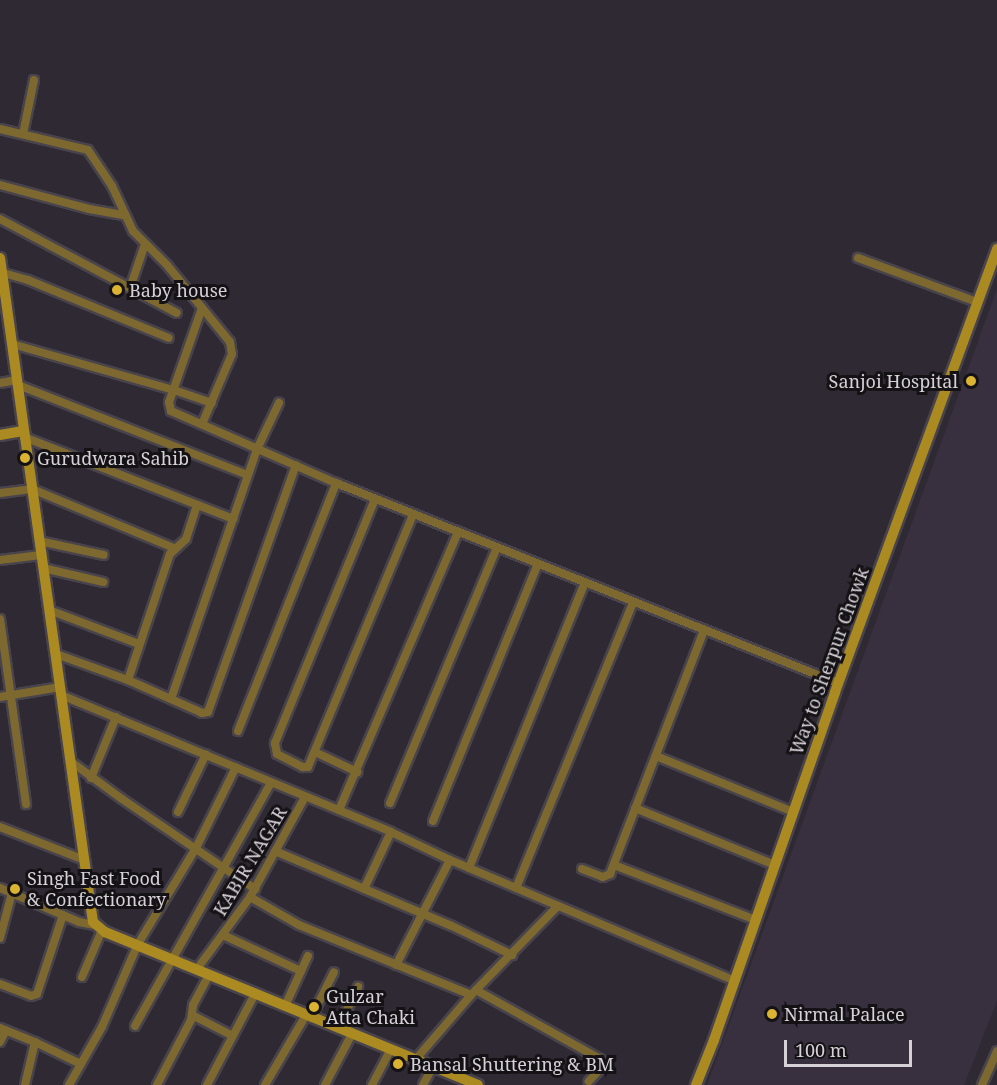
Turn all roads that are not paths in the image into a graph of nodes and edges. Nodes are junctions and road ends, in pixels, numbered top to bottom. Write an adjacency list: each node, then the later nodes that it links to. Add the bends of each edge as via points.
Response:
1 (34, 80): 3 (street)
2 (0, 129): 3 (street)
3 (23, 134): 5 (street, via 88,150 112,186)
4 (0, 185): 5 (street)
5 (124, 215): 7 (street)
6 (0, 219): 12 (street)
7 (145, 244): 12 (street); 14 (street)
8 (997, 249): 13 (street, Way to Sherpur Chowk)
9 (0, 258): 11 (street)
10 (858, 258): 13 (street)
11 (1, 272): 15 (street); 17 (street)
12 (130, 288): 16 (street)
13 (977, 302): 55 (street, Way to Sherpur Chowk)
14 (202, 308): 21 (street); 22 (street, via 232,347)
15 (3, 313): 18 (street)
16 (177, 313)
17 (169, 338)
18 (12, 344): 20 (street); 21 (street)
19 (0, 383): 20 (street)
20 (17, 383): 25 (street); 29 (street)
21 (174, 390): 22 (street); 24 (street, via 170,410)
22 (212, 403): 24 (street)
23 (279, 403): 27 (street)
24 (202, 424): 27 (street)
25 (24, 434): 26 (street); 31 (street); 34 (street)
26 (0, 435)
27 (258, 447): 28 (street); 29 (street)
28 (296, 465): 30 (street); 59 (street, via 209,711 204,714)
29 (248, 475): 36 (street)
30 (336, 483): 33 (street); 61 (street)
31 (32, 489): 32 (street); 38 (street); 40 (street)
32 (0, 493)
33 (375, 499): 35 (street); 62 (street, via 274,748 277,754 306,768)
34 (197, 505): 36 (street); 40 (street, via 186,539)
35 (414, 515): 37 (street); 62 (street)
36 (233, 519): 59 (street)
37 (458, 532): 39 (street); 67 (street)
38 (39, 541): 41 (street); 42 (street)
39 (497, 547): 44 (street); 71 (street)
40 (174, 548): 52 (street)
41 (41, 555): 43 (street); 45 (street)
42 (104, 555)
43 (0, 560)
44 (538, 564): 47 (street); 77 (street)
45 (43, 568): 46 (street); 49 (street)
46 (103, 582)
47 (585, 583): 48 (street); 86 (street)
48 (633, 603): 51 (street); 91 (street)
49 (49, 610): 52 (street); 53 (street)
50 (0, 619): 57 (street)
51 (704, 630): 55 (street); 64 (street)
52 (139, 644): 54 (street)
53 (56, 654): 54 (street); 56 (street)
54 (128, 680): 59 (street)
55 (838, 683): 76 (street, Way to Sherpur Chowk)
56 (61, 691): 57 (street); 60 (street); 65 (street)
57 (12, 695): 58 (street); 72 (street)
58 (0, 697)
59 (171, 699)
60 (116, 717): 63 (street); 68 (street)
61 (238, 731)
62 (315, 752): 67 (street)
63 (206, 754): 66 (street); 75 (street)
64 (656, 756): 73 (street); 76 (street)
65 (70, 761): 68 (street); 82 (street)
66 (236, 767): 69 (street); 80 (street)
67 (357, 772): 74 (street)
68 (91, 778): 80 (street)
69 (271, 783): 70 (street); 87 (street)
70 (305, 797): 74 (street); 81 (street, KABIR NAGAR)
71 (390, 803)
72 (26, 804)
73 (635, 808): 84 (street); 85 (street)
74 (339, 810): 79 (street)
75 (178, 812)
76 (793, 812): 85 (street, Way to Sherpur Chowk)
77 (433, 821)
78 (0, 827): 82 (street)
79 (391, 832): 83 (street); 90 (street)
80 (196, 848): 87 (street); 102 (street)
81 (275, 851): 90 (street); 92 (street, KABIR NAGAR)
82 (84, 860): 99 (street, via 92,918)
83 (450, 860): 86 (street); 96 (street)
84 (614, 865): 88 (street, via 606,876); 98 (street)
85 (775, 865): 98 (street, Way to Sherpur Chowk)
86 (469, 868): 91 (street)
87 (224, 869): 92 (street); 105 (street)
88 (582, 869)
89 (0, 888): 93 (street)
90 (364, 888): 96 (street)
91 (516, 888): 95 (street)
92 (255, 889): 94 (street, KABIR NAGAR)
93 (12, 893): 97 (street); 101 (street)
94 (250, 897): 100 (street, KABIR NAGAR); 106 (street, via 299,925)
95 (558, 906): 103 (street); 112 (street)
96 (423, 914): 103 (street); 106 (street)
97 (63, 915): 99 (street); 113 (street, via 37,994 31,996)
98 (756, 920): 112 (street, Way to Sherpur Chowk)
99 (98, 928): 102 (street); 111 (street)
100 (223, 935): 107 (street, KABIR NAGAR); 108 (street)
101 (0, 938)
102 (138, 945): 105 (street); 130 (street)
103 (512, 955): 115 (street)
104 (308, 956): 108 (street)
105 (172, 959): 107 (street); 120 (street)
106 (396, 965): 115 (street)
107 (197, 969): 110 (street)
108 (301, 971): 117 (street)
109 (334, 972): 119 (street)
110 (209, 975): 116 (street); 118 (street, via 195,1000)
111 (82, 977)
112 (735, 981): 142 (street, Way to Sherpur Chowk)
113 (0, 984)
114 (358, 987): 121 (street)
115 (474, 992): 129 (street); 132 (street, via 600,1059 603,1066)
116 (255, 994): 117 (street); 124 (street)
117 (285, 1006): 119 (street)
118 (192, 1015): 124 (street); 135 (street)
119 (308, 1016): 121 (street); 137 (street)
120 (135, 1026)
121 (338, 1028): 123 (street)
122 (3, 1029): 125 (street); 126 (street)
123 (352, 1034): 127 (street); 138 (street)
124 (233, 1036): 136 (street)
125 (0, 1042)
126 (35, 1042): 130 (street); 133 (street)
127 (391, 1049): 129 (street); 139 (street)
128 (997, 1051): 143 (street)
129 (416, 1059): 131 (street)
130 (81, 1064): 134 (street)
131 (433, 1066): 140 (street); 141 (street)
132 (589, 1081)
133 (25, 1085)
134 (69, 1085)
135 (156, 1085)
136 (207, 1085)
137 (266, 1085)
138 (325, 1085)
139 (372, 1085)
140 (423, 1085)
141 (478, 1085)
142 (696, 1085)
143 (982, 1085)

